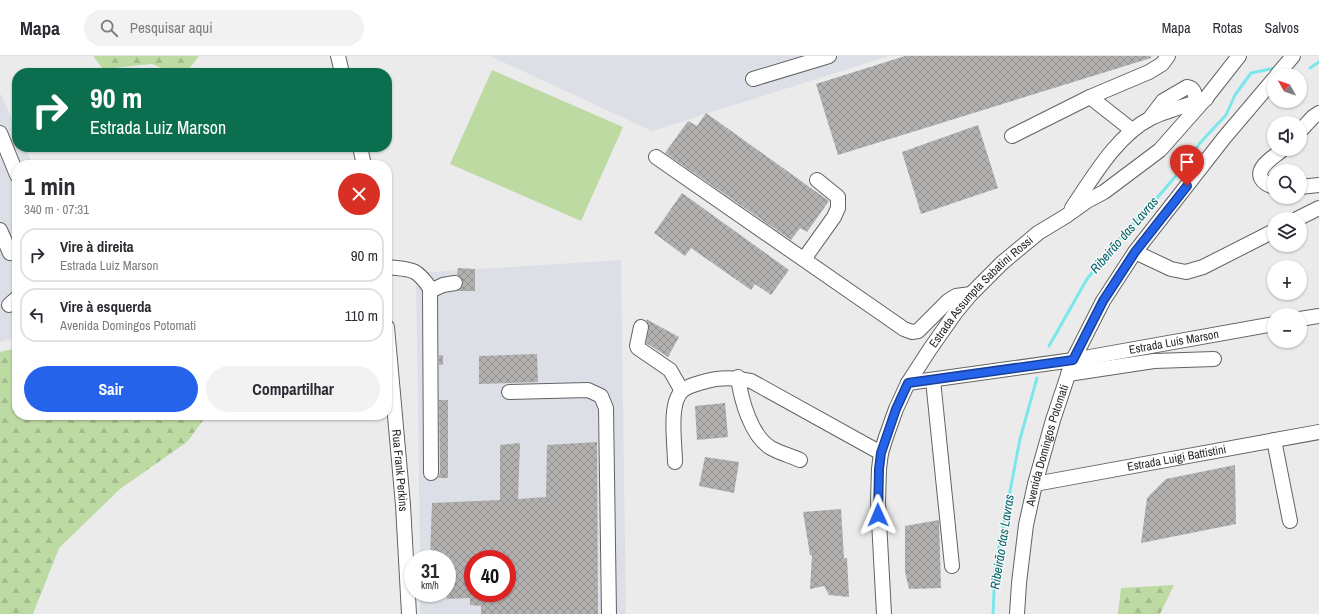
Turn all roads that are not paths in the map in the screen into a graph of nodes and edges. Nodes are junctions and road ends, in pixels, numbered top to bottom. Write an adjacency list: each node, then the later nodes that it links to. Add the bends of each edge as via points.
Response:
1 (338, 56): 6 (street)
2 (828, 56): 8 (street)
3 (1168, 56): 10 (street, via 1162,64 1149,72)
4 (1239, 56): 11 (street, Estrada Assumpta Sabatini Rossi)
5 (1293, 56): 7 (street)
6 (341, 68)
7 (1283, 68)
8 (753, 79)
9 (1267, 86): 29 (street, Avenida Domingos Potomati)
10 (1090, 97): 14 (street); 16 (street)
11 (1201, 100): 14 (street, via 1150,118); 26 (street, Estrada Assumpta Sabatini Rossi, via 1160,150 1104,192)
12 (1319, 113): 13 (street)
13 (1307, 123)
14 (1132, 130): 26 (street, via 1114,150)
15 (0, 133): 19 (street)
16 (1012, 136)
17 (1275, 156): 21 (street, via 1260,173 1262,180)
18 (656, 157): 31 (street)
19 (12, 163)
20 (818, 180): 31 (street, via 838,197 838,208)
21 (1267, 184)
22 (1319, 185): 23 (street)
23 (1307, 186)
24 (1319, 208): 25 (street)
25 (1307, 214)
26 (1066, 216): 35 (street, Estrada Assumpta Sabatini Rossi, via 1038,233 1002,263)
27 (0, 230): 30 (street)
28 (1267, 235): 29 (street, via 1203,267 1186,272 1171,269)
29 (1135, 252): 41 (street, Avenida Domingos Potomati, via 1103,301)
30 (9, 254)
31 (804, 259): 35 (street, via 912,332 918,331 948,301 956,296)
32 (392, 268): 34 (street, via 414,270)
33 (455, 283): 34 (street)
34 (430, 291): 54 (street)
35 (971, 294): 46 (street, Estrada Assumpta Sabatini Rossi)
36 (1319, 316): 37 (street)
37 (1307, 319)
38 (1267, 325): 41 (street, Estrada Luís Marson)
39 (641, 327): 47 (street, via 638,348 670,370)
40 (1214, 359): 42 (street, via 1154,361)
41 (1073, 360): 42 (street, Avenida Domingos Potomati); 44 (street, Estrada Luís Marson)
42 (1068, 374): 55 (street, Avenida Domingos Potomati)
43 (738, 378): 47 (street, via 725,377 707,381); 51 (street, via 751,381); 52 (street, via 746,413 762,441 771,448)
44 (933, 380): 46 (street, Estrada Luís Marson); 57 (street)
45 (392, 383): 58 (street, Rua Frank Perkins, via 403,505)
46 (908, 383): 51 (street, Estrada Assumpta Sabatini Rossi)
47 (682, 391): 53 (street, via 676,398 673,414)
48 (509, 392): 59 (street, via 588,390 601,396 606,408)
49 (1319, 432): 50 (street, Estrada Luigi Battistini)
50 (1274, 440): 55 (street, Estrada Luigi Battistini); 56 (street)
51 (881, 453): 60 (street, Estrada Assumpta Sabatini Rossi, via 878,502)
52 (800, 460)
53 (675, 462)
54 (431, 473)
55 (1035, 484): 61 (street, Avenida Domingos Potomati, via 1026,525)
56 (1290, 521)
57 (952, 566)
58 (409, 614)
59 (609, 614)
60 (884, 614)
61 (1017, 614)

